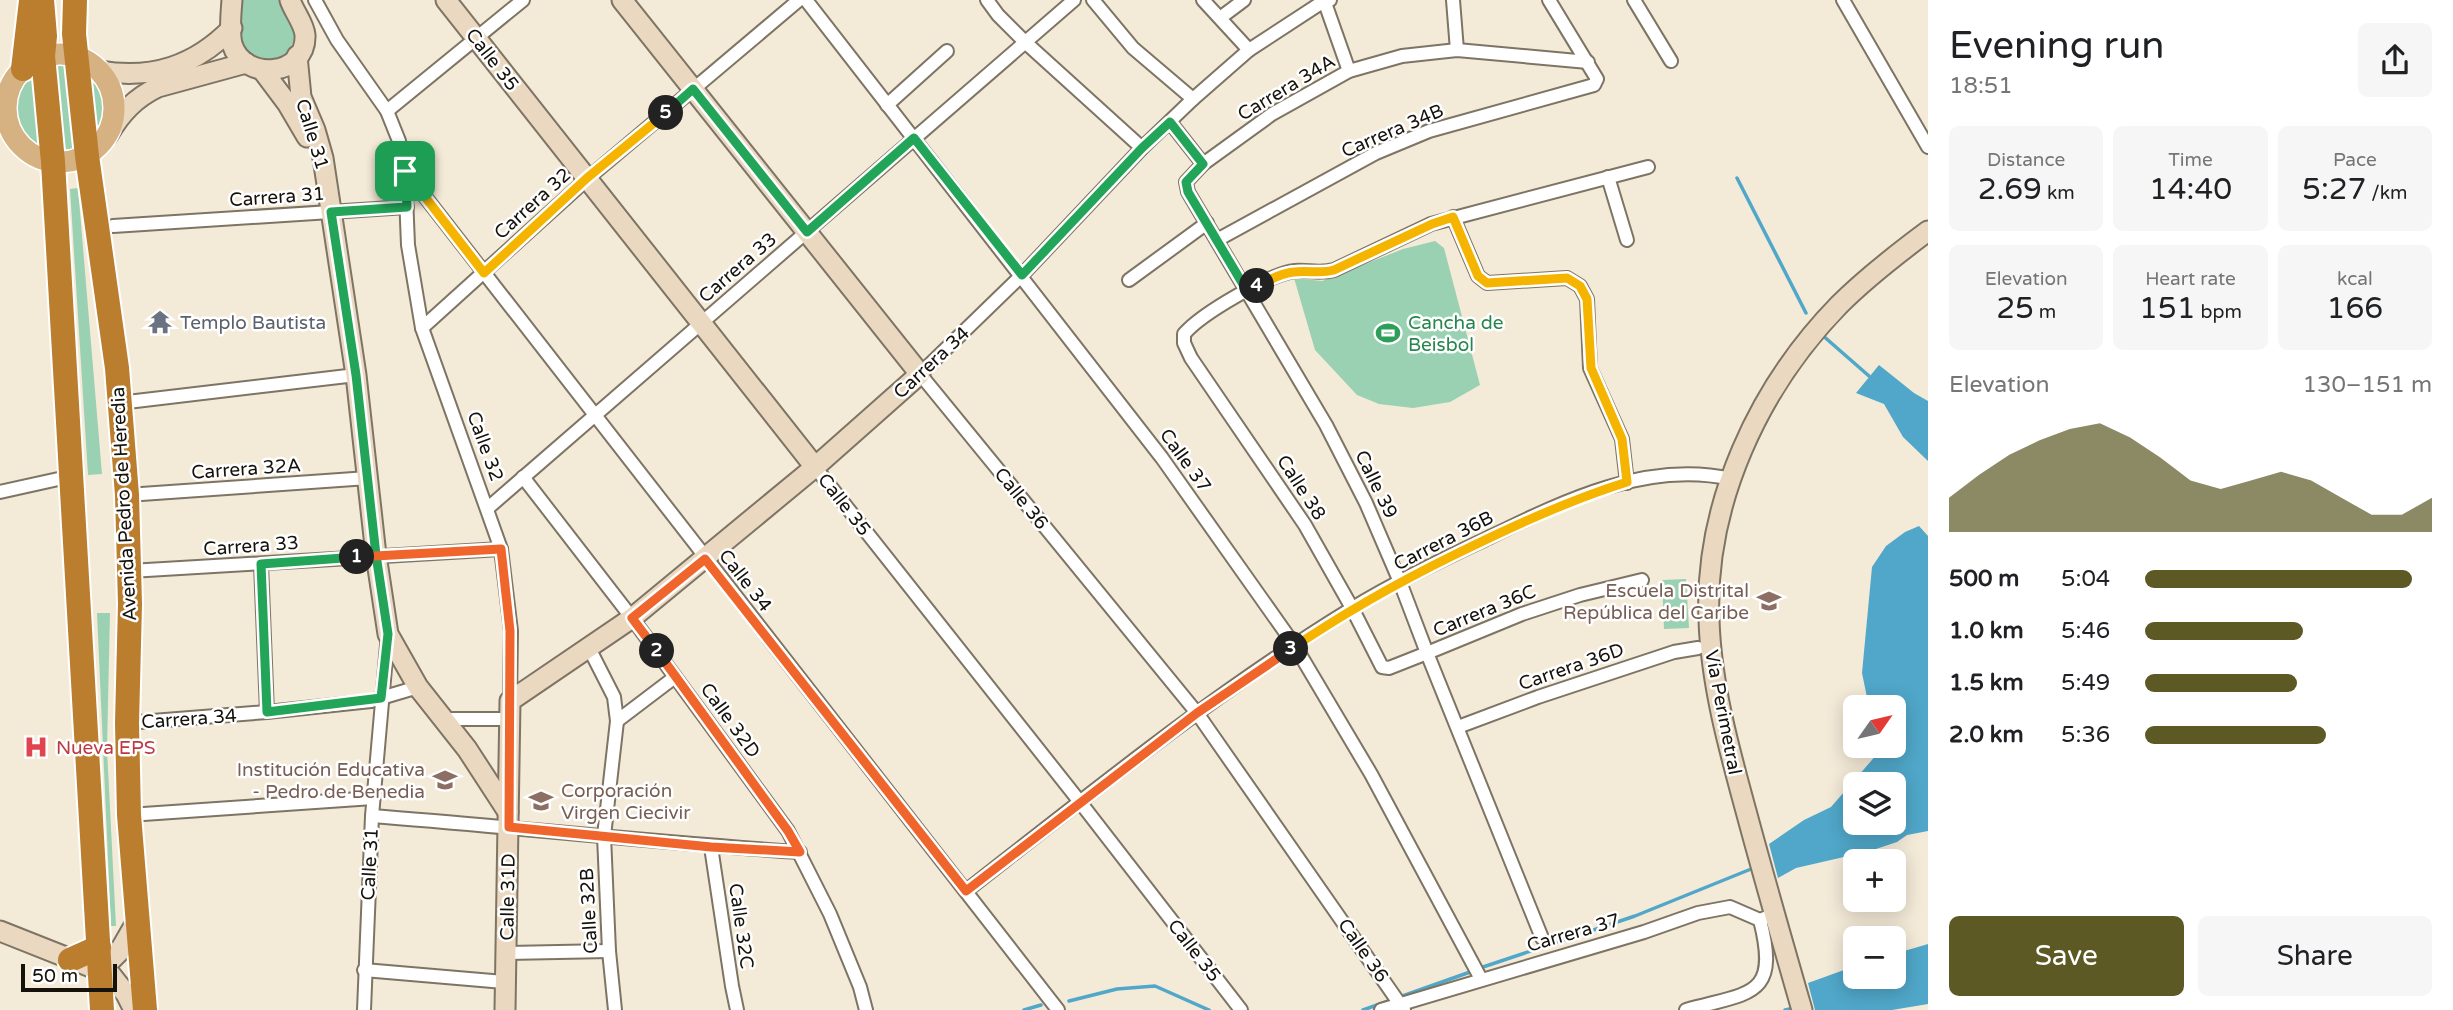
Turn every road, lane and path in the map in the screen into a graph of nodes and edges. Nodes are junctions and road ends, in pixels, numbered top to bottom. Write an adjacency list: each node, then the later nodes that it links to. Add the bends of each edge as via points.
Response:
1 (31, 0): 35 (highway)
2 (42, 0): 35 (highway, via 45,36)
3 (75, 0): 34 (highway, Avenida Pedro de Heredia, via 74,34)
4 (81, 0): 34 (highway)
5 (232, 0): 25 (street, Calle 31)
6 (290, 0): 31 (street, Calle 31, via 305,34)
7 (315, 0): 42 (street)
8 (446, 0): 26 (street, Calle 35)
9 (523, 0): 26 (street)
10 (622, 0): 38 (street, Calle 36)
11 (799, 0): 38 (street, Carrera 32)
12 (806, 0): 41 (street, Calle 37)
13 (987, 0): 27 (street)
14 (1074, 0): 27 (street, Carrera 33)
15 (1093, 0): 40 (street, via 1133,48)
16 (1203, 0): 24 (street)
17 (1244, 0): 24 (street)
18 (1324, 0): 19 (street, Carrera 34); 28 (street, Carrera 34); 37 (street)
19 (1329, 0)
20 (1453, 0): 29 (street)
21 (1549, 0): 33 (street)
22 (1634, 0): 32 (street)
23 (1843, 0): 46 (street)
24 (1220, 18): 28 (street)
25 (232, 29): 34 (street, via 200,55 172,68 141,74); 36 (street, Calle 31, via 237,54)
26 (476, 38): 42 (street); 53 (street, Calle 35)
27 (1025, 42): 44 (street, Carrera 33); 47 (street)
28 (1249, 50): 40 (street, Carrera 34)
29 (1457, 50): 33 (street, Carrera 34A); 37 (street, Carrera 34A, via 1402,57)
30 (947, 51): 41 (street)
31 (298, 56): 36 (street, via 283,68); 56 (street, Calle 31, via 301,97 323,158)
32 (1671, 61)
33 (1588, 62): 62 (street, Carrera 34B, via 1597,79 1594,85 1429,131 1376,153)
34 (89, 63): 35 (main road, via 65,54); 45 (highway, Avenida Pedro de Heredia)
35 (28, 67): 39 (main road); 48 (highway); 48 (main road, via 7,99 6,111 13,135)
36 (255, 67): 45 (street, via 147,92 128,106); 56 (street, Calle 31, via 287,103 307,137)
37 (1349, 71): 49 (street, Carrera 34A, via 1272,114)
38 (693, 89): 53 (street, Carrera 32); 61 (street, Calle 36)
39 (0, 90)
40 (1193, 99): 43 (street, Carrera 34)
41 (887, 105): 44 (street, Calle 37)
42 (387, 111): 51 (street, via 400,141)
43 (1170, 122): 47 (street, Carrera 34); 49 (street)
44 (914, 138): 61 (street, Carrera 33); 65 (street, Calle 37)
45 (99, 144): 48 (main road, via 64,162); 59 (highway); 70 (highway, Avenida Pedro de Heredia)
46 (1928, 147)
47 (1142, 148): 65 (street, Carrera 34)
48 (27, 152): 76 (highway, via 57,222)
49 (1203, 164): 54 (street, Carrera 34A)
50 (1648, 167): 52 (street)
51 (405, 171): 55 (street); 64 (street, Calle 34)
52 (1608, 177): 57 (street); 63 (street)
53 (587, 178): 64 (street, Carrera 32); 68 (street, Calle 35)
54 (1186, 182): 58 (street, Calle 39)
55 (407, 207): 56 (street, Carrera 31); 69 (street, Calle 32, via 408,245)
56 (331, 212): 59 (street, Carrera 31); 72 (street, Calle 31)
57 (1453, 217): 67 (street, via 1334,270 1296,271); 80 (street, via 1478,276 1487,283 1567,278 1580,286 1587,299 1591,368 1622,439)
58 (1206, 223): 62 (street, Calle 39); 66 (street)
59 (113, 226): 70 (highway, via 120,285)
60 (1928, 231): 79 (street, Vía Perimetral, via 1839,306 1796,356 1753,425)
61 (807, 232): 68 (street, Carrera 33); 71 (street, Calle 36)
62 (1217, 240): 67 (street, Calle 39)
63 (1627, 240)
64 (484, 273): 69 (street, Carrera 32); 74 (street, Calle 34)
65 (1022, 275): 71 (street, Carrera 34); 94 (street, Calle 37, via 1163,458)
66 (1129, 280)
67 (1247, 291): 90 (street, Calle 39, via 1326,425); 91 (street, Calle 38, via 1192,325 1184,334 1184,343 1305,525)
68 (701, 323): 74 (street, Carrera 33); 75 (street, Calle 35)
69 (422, 328): 83 (street, Calle 32)
70 (117, 368): 73 (highway, Avenida Pedro de Heredia)
71 (920, 374): 75 (street, Carrera 34); 104 (street, Calle 36)
72 (356, 375): 73 (street); 78 (street, Calle 31)
73 (119, 403): 82 (highway, Avenida Pedro de Heredia)
74 (594, 416): 77 (street, Carrera 33); 86 (street, Calle 34)
75 (815, 467): 86 (street, Carrera 34); 110 (street, Calle 35)
76 (72, 476): 81 (street); 122 (highway)
77 (523, 477): 83 (street, Carrera 33); 92 (street, Calle 32D)
78 (368, 478): 82 (street, Carrera 32A); 85 (street, Calle 31)
79 (1731, 479): 80 (street, Carrera 36B, via 1682,474); 118 (street, Vía Perimetral, via 1711,574 1710,646)
80 (1627, 482): 90 (street, Carrera 36B, via 1535,515)
81 (0, 492)
82 (127, 495): 88 (highway, Avenida Pedro de Heredia)
83 (488, 508): 84 (street, Calle 32)
84 (501, 549): 85 (street, Carrera 33); 102 (street, Calle 32, via 510,631)
85 (376, 555): 87 (street, Carrera 33); 93 (street, Calle 31)
86 (705, 559): 92 (street, Carrera 34); 117 (street, Calle 34)
87 (261, 564): 88 (street, Carrera 33); 103 (street)
88 (130, 571): 107 (highway, Avenida Pedro de Heredia)
89 (1642, 580): 97 (street, Carrera 36C, via 1522,614)
90 (1400, 582): 91 (street, Carrera 36B); 97 (street, Calle 39)
91 (1352, 608): 94 (street, Carrera 36B); 98 (street, Calle 38)
92 (632, 618): 95 (street, Carrera 34); 99 (street, Calle 32D)
93 (388, 634): 100 (street, Calle 31); 101 (street, Calle 31)
94 (1295, 646): 104 (street, Carrera 36B); 126 (street, Calle 37)
95 (589, 648): 102 (street, Carrera 34); 106 (street, Calle 32B, via 614,697)
96 (1698, 648): 108 (street, Carrera 36D, via 1674,652)
97 (1427, 653): 98 (street, Carrera 36C); 108 (street, Calle 39)
98 (1382, 667)
99 (676, 677): 106 (street); 116 (street, Calle 32D)
100 (418, 687): 101 (street, Carrera 34); 105 (street, Calle 31)
101 (381, 698): 103 (street, Carrera 34); 109 (street, Calle 31)
102 (510, 710): 105 (street); 113 (street, Calle 31D)
103 (267, 712): 107 (street, Carrera 34)
104 (1197, 713): 110 (street, Carrera 36B); 130 (street, Calle 36)
105 (444, 719): 113 (street, Calle 31, via 481,768)
106 (617, 721): 114 (street, Calle 32B)
107 (127, 723): 111 (highway, Avenida Pedro de Heredia)
108 (1458, 727): 121 (street, Calle 39)
109 (373, 798): 111 (street); 112 (street, Calle 31)
110 (1080, 802): 117 (street, Carrera 36B); 140 (street, Calle 35)
111 (129, 815): 119 (highway, Avenida Pedro de Heredia)
112 (372, 817): 113 (street); 127 (street, Calle 31)
113 (509, 820): 114 (street); 124 (street, Calle 31D)
114 (604, 836): 115 (street); 123 (street, Calle 32B)
115 (711, 847): 116 (street); 137 (street, Calle 32C)
116 (800, 852): 138 (street, Calle 32D, via 830,914)
117 (966, 891): 139 (street, Calle 34)
118 (1768, 911): 126 (street, Carrera 37, via 1730,907 1698,913 1644,932); 142 (street, via 1765,976 1752,992); 143 (street, Vía Perimetral)
119 (138, 919): 128 (street, via 123,947); 133 (highway, Avenida Pedro de Heredia)
120 (0, 931): 125 (street)
121 (1542, 938)
122 (99, 947): 125 (highway); 128 (highway)
123 (609, 951): 124 (street); 136 (street, Calle 32B)
124 (505, 953): 129 (street, Calle 31D)
125 (70, 960): 128 (street)
126 (1477, 969): 130 (street, Carrera 37)
127 (364, 971): 129 (street); 134 (street, Calle 31)
128 (99, 972): 131 (highway); 132 (street, via 111,975)
129 (504, 982): 135 (street, Calle 31D)
130 (1401, 1005): 141 (street, Carrera 37)
131 (102, 1010)
132 (134, 1010)
133 (145, 1010)
134 (364, 1010)
135 (505, 1010)
136 (615, 1010)
137 (737, 1010)
138 (866, 1010)
139 (1058, 1010)
140 (1241, 1010)
141 (1381, 1010)
142 (1686, 1010)
143 (1802, 1010)

